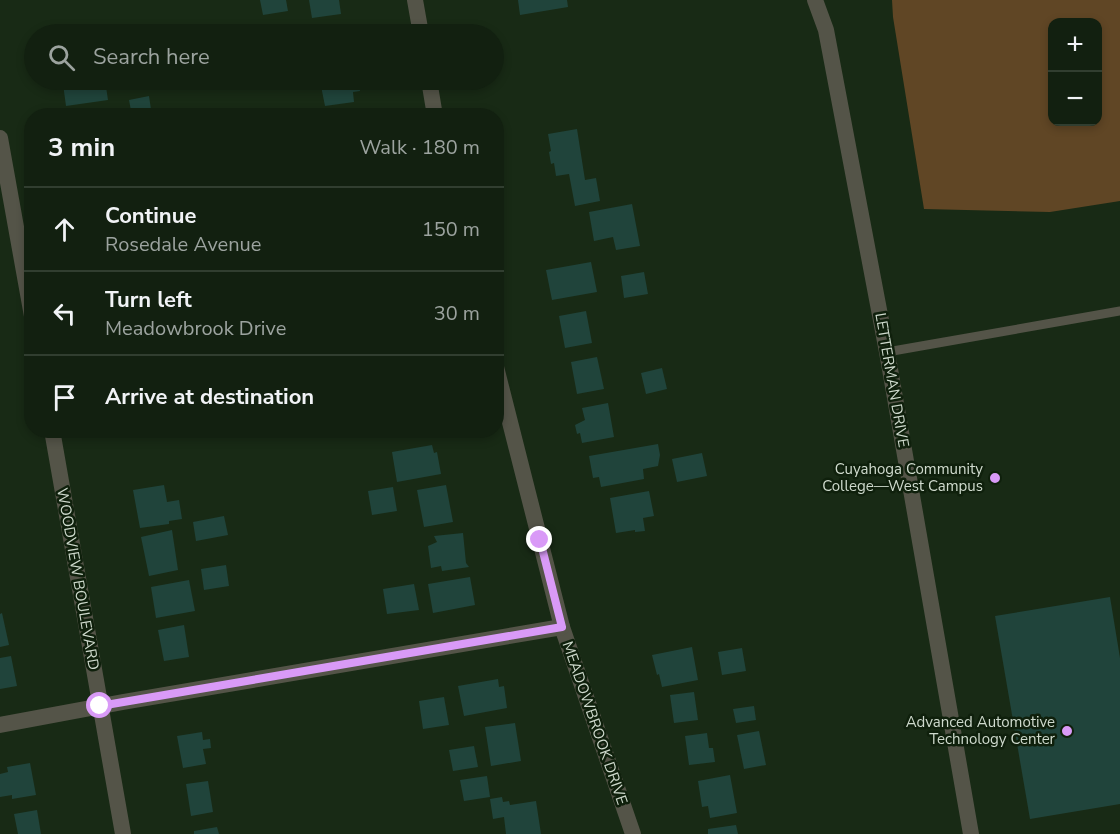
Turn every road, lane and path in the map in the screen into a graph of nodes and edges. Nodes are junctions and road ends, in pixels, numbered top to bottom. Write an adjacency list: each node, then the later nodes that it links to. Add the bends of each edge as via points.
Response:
1 (415, 0): 3 (street)
2 (816, 0): 10 (street, LETTERMAN DRIVE, via 826,30)
3 (419, 24)
4 (431, 90): 5 (street)
5 (434, 108)
6 (0, 138): 7 (street)
7 (24, 272)
8 (1119, 311): 9 (lane); 10 (lane)
9 (1120, 321)
10 (887, 352): 18 (street, LETTERMAN DRIVE)
11 (504, 399): 13 (street, MEADOWBROOK DRIVE)
12 (53, 438): 14 (street, WOODVIEW BOULEVARD)
13 (562, 627): 14 (street); 17 (street, MEADOWBROOK DRIVE)
14 (100, 706): 15 (street); 16 (street, WOODVIEW BOULEVARD)
15 (0, 725)
16 (123, 834)
17 (633, 834)
18 (971, 834)

